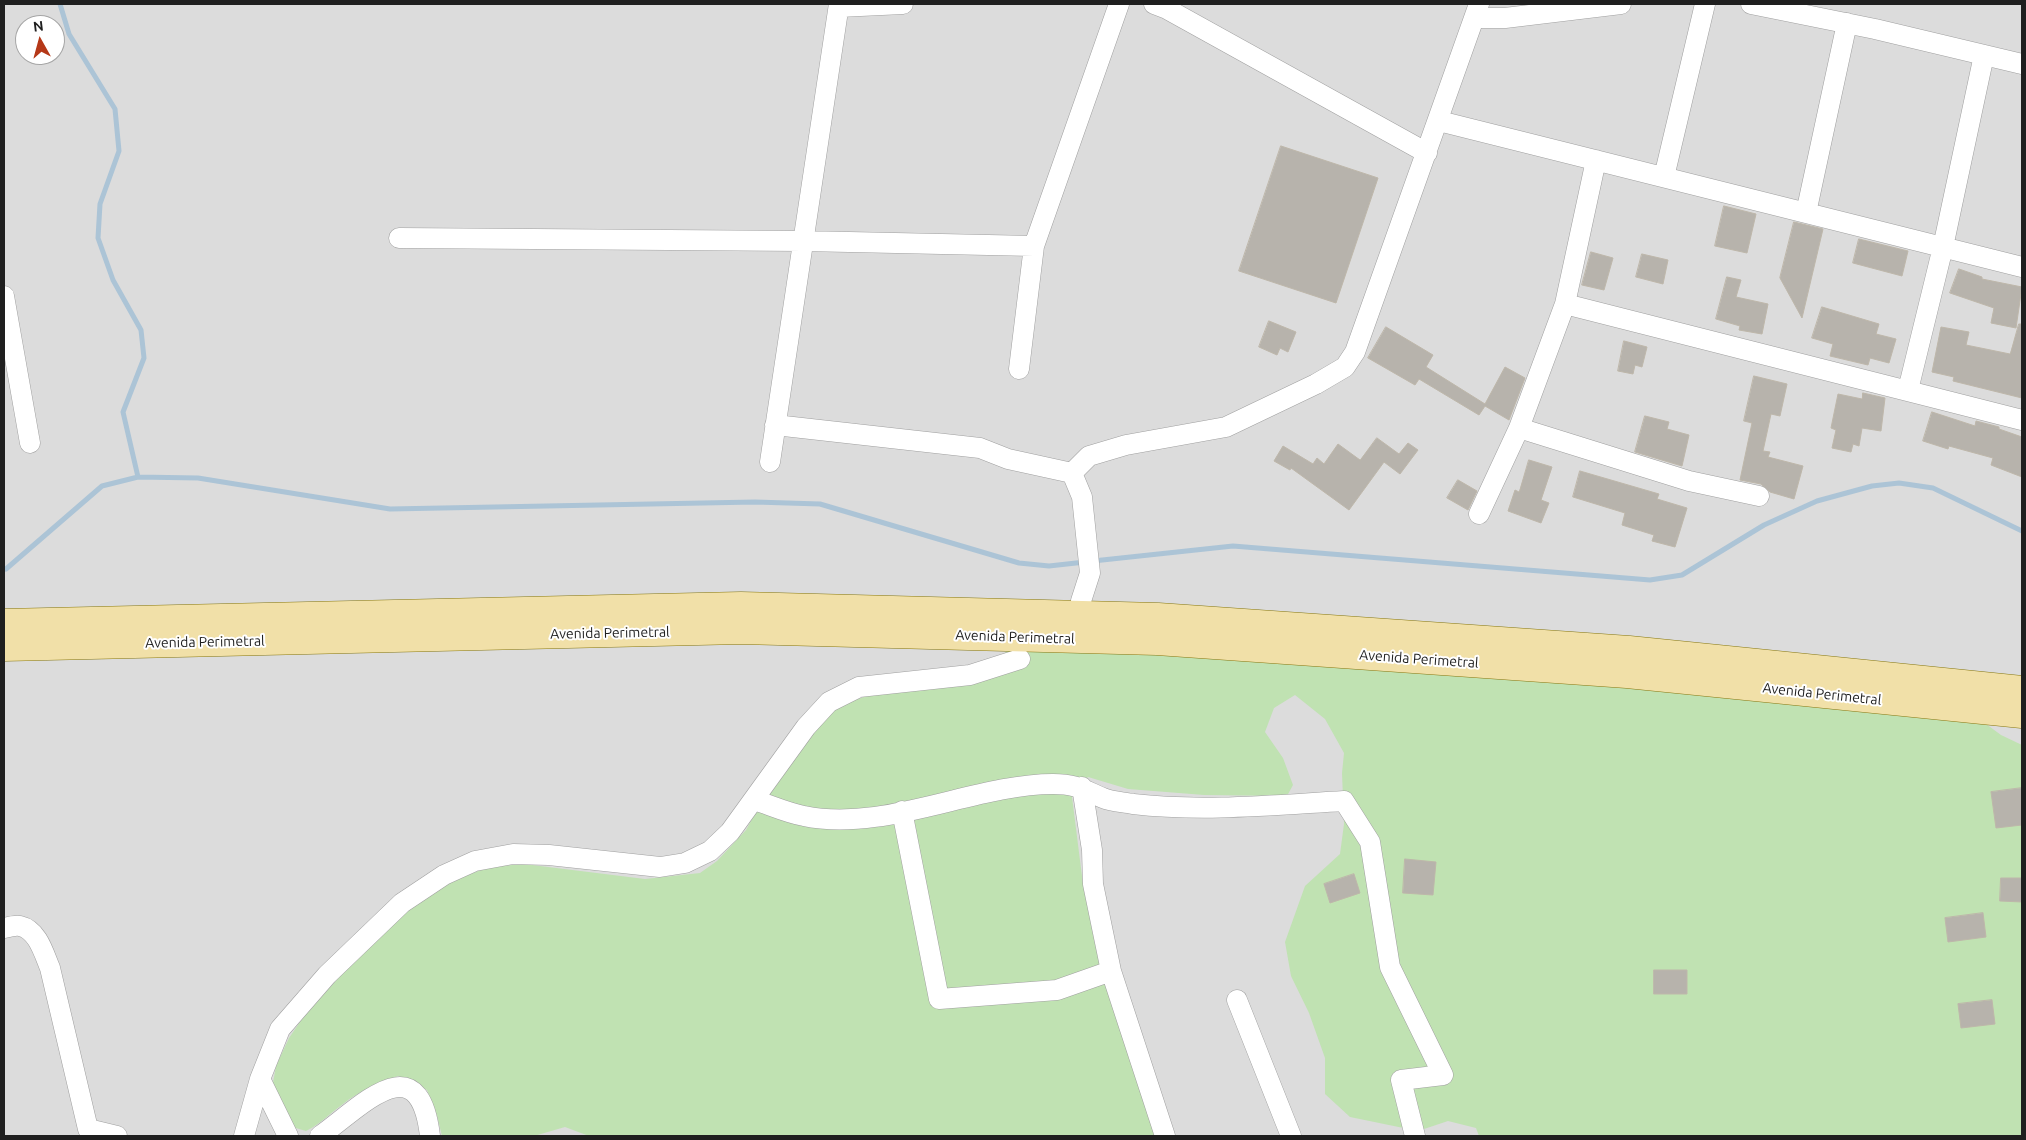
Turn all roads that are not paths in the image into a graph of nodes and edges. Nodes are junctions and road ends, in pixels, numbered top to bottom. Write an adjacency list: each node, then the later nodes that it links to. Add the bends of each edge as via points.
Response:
1 (903, 4): 7 (street)
2 (1118, 4): 19 (street)
3 (1154, 4): 13 (street)
4 (1621, 4): 8 (street, via 1505,18)
5 (1705, 4): 15 (street)
6 (1751, 4): 9 (street)
7 (839, 6): 18 (street)
8 (1476, 11): 12 (street)
9 (1847, 23): 10 (street); 16 (street)
10 (1984, 55): 11 (street); 20 (street)
11 (2022, 64)
12 (1439, 121): 13 (street); 14 (street)
13 (1427, 154): 31 (street, via 1355,352 1345,367 1226,427 1126,445 1089,456)
14 (1596, 160): 15 (street); 23 (street)
15 (1664, 177): 16 (street)
16 (1806, 213): 20 (street)
17 (400, 238): 18 (street)
18 (803, 241): 19 (street); 27 (street)
19 (1034, 246): 24 (street)
20 (1943, 247): 21 (street); 25 (street)
21 (2022, 267)
22 (4, 296): 29 (street)
23 (1565, 304): 25 (street); 28 (street)
24 (1019, 368)
25 (1908, 390): 26 (street)
26 (2022, 420)
27 (775, 425): 30 (street); 31 (street, via 980,448 1008,459)
28 (1519, 428): 32 (street, via 1688,481); 33 (street)
29 (30, 443)
30 (770, 462)
31 (1072, 473): 34 (street, via 1082,497 1090,573)
32 (1759, 496)
33 (1479, 514)
34 (1081, 601)
35 (4, 623): 38 (main road, Avenida Perimetral, via 741,606 1110,616 1629,650)
36 (4, 647): 39 (main road, Avenida Perimetral, via 741,630 1157,641 1627,674)
37 (1020, 659): 41 (street, via 970,675 859,687 829,702 806,727)
38 (2022, 690)
39 (2022, 714)
40 (1082, 787): 42 (street, via 1053,784 1002,790); 44 (street, via 1092,850 1093,884); 55 (street, via 1105,799 1134,804 1236,808 1344,801 1370,842 1390,967 1444,1075 1401,1080)
41 (754, 800): 42 (street, via 804,817 847,819); 46 (street, via 730,832 710,851 685,863 660,867 513,854 475,861 444,875 402,903 327,974 280,1029)
42 (902, 811): 44 (street, via 939,999 1058,990)
43 (4, 928): 47 (street, via 20,926 31,932 41,945 50,968)
44 (1111, 971): 53 (street)
45 (1237, 1000): 54 (street)
46 (260, 1079): 49 (street); 50 (street)
47 (85, 1133): 48 (street)
48 (117, 1136)
49 (244, 1136)
50 (288, 1136)
51 (320, 1136): 52 (street, via 364,1101 390,1087 408,1088 422,1100)
52 (430, 1136)
53 (1165, 1136)
54 (1291, 1136)
55 (1415, 1136)

